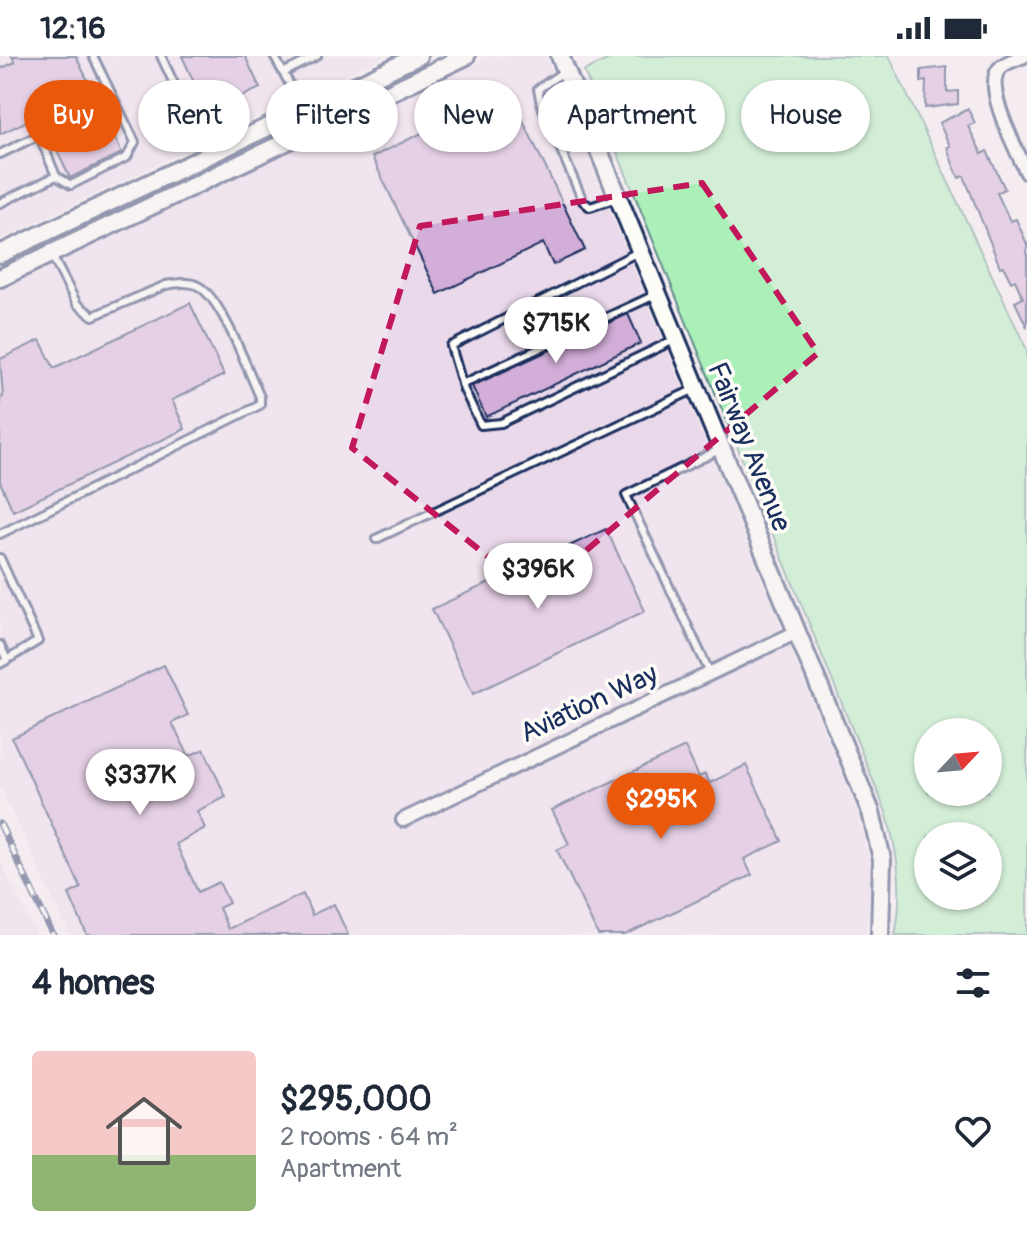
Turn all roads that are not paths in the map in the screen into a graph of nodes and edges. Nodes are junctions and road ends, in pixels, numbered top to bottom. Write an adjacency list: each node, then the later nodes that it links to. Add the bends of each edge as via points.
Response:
1 (93, 56): 16 (lane, via 135,142 127,157 71,185)
2 (161, 56): 10 (lane)
3 (274, 56): 9 (lane)
4 (317, 56): 9 (lane)
5 (418, 56): 12 (main road)
6 (466, 56): 20 (main road)
7 (1024, 56): 15 (street, via 1000,67 995,76 997,104)
8 (563, 63): 17 (main road, Fairway Avenue); 17 (lane, via 538,89 541,104 583,201 590,207)
9 (283, 73): 11 (lane)
10 (172, 80)
11 (287, 80)
12 (367, 80)
13 (266, 128): 21 (main road)
14 (0, 154): 16 (lane, via 39,135)
15 (1027, 173)
16 (56, 176): 18 (lane)
17 (618, 197): 19 (main road, Fairway Avenue)
18 (0, 203)
19 (640, 251): 23 (main road, Fairway Avenue); 25 (lane, via 451,346)
20 (51, 253): 22 (main road); 28 (lane, via 77,304 93,316 166,285 198,286 213,299 260,405)
21 (0, 254)
22 (0, 278)
23 (658, 294): 24 (main road, Fairway Avenue); 25 (lane)
24 (676, 339): 25 (lane, via 501,423 481,425); 26 (main road, Fairway Avenue)
25 (462, 384)
26 (697, 388): 27 (main road, Fairway Avenue); 29 (lane)
27 (722, 449): 31 (main road, Fairway Avenue); 34 (lane, via 626,495)
28 (0, 534)
29 (376, 539)
30 (0, 558): 33 (lane, via 37,635 34,646)
31 (797, 632): 34 (street, Aviation Way); 36 (main road, Fairway Avenue, via 871,812 882,859)
32 (0, 645): 33 (lane)
33 (4, 662)
34 (710, 673): 35 (street, Aviation Way)
35 (403, 820)
36 (880, 935)

